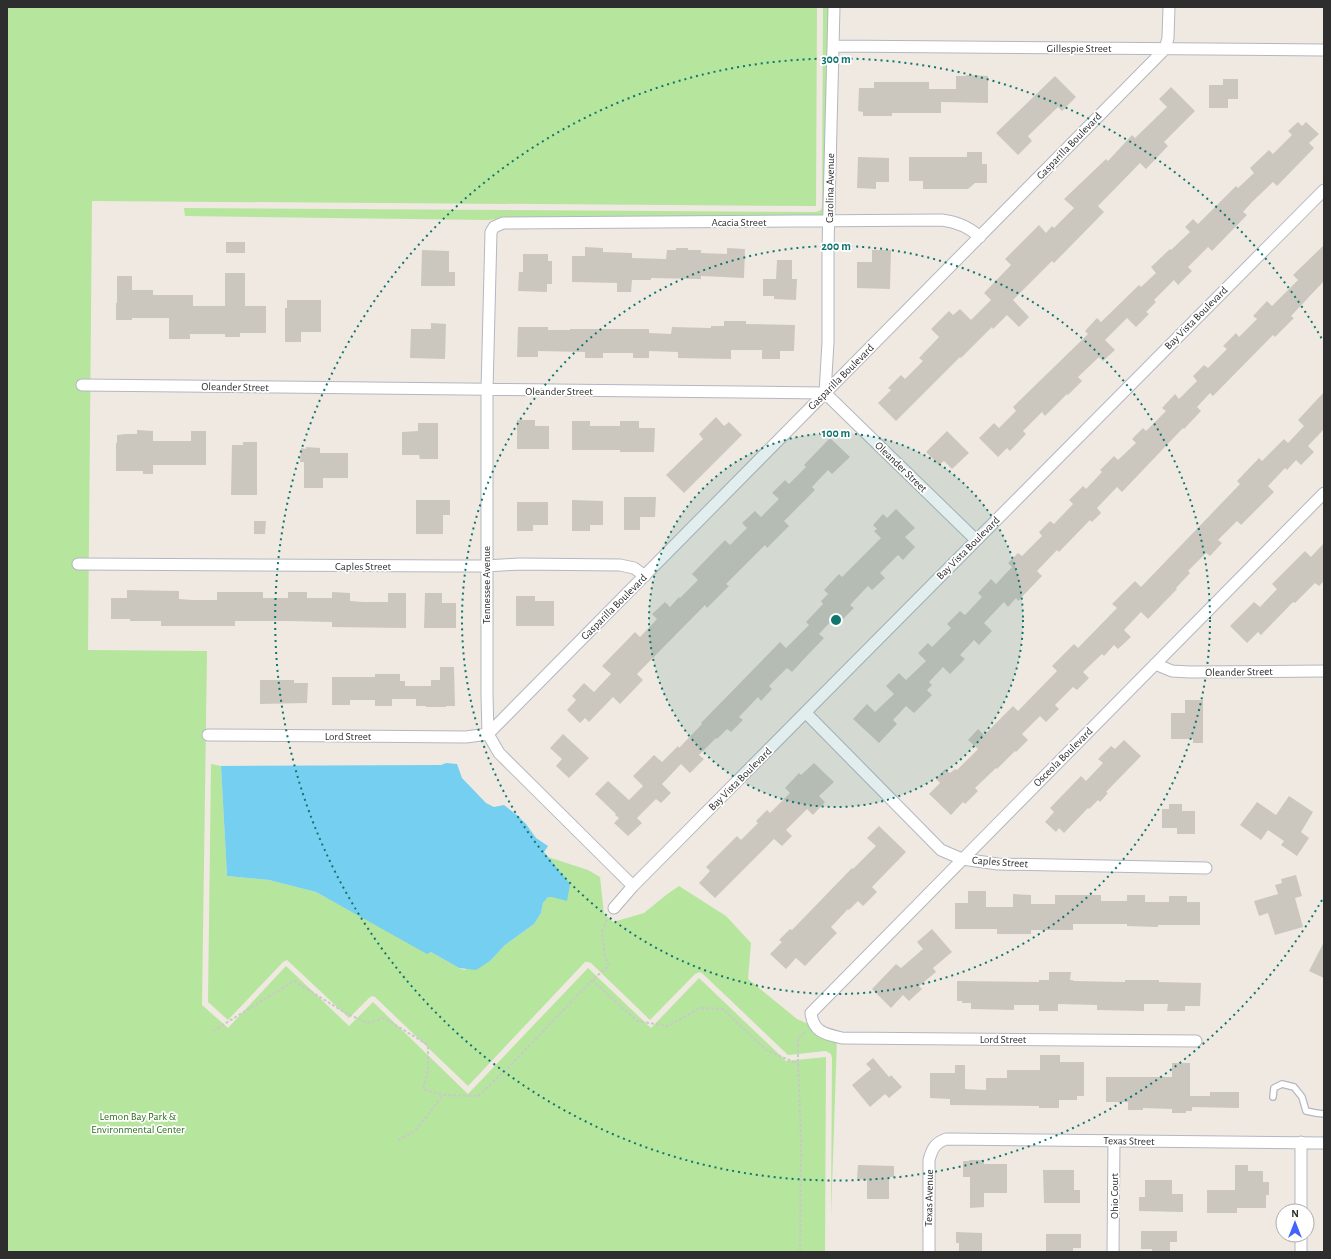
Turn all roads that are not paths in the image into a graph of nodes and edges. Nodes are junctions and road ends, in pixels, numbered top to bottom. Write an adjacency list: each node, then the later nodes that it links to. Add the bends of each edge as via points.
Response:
1 (834, 7): 3 (street, Carolina Avenue)
2 (1169, 7): 4 (street)
3 (833, 46): 4 (street, Gillespie Street); 7 (street, Carolina Avenue)
4 (1165, 49): 5 (street, Gillespie Street); 9 (street, Gasparilla Boulevard)
5 (1324, 50)
6 (1324, 190): 14 (street, Bay Vista Boulevard)
7 (830, 222): 8 (street, Acacia Street, via 503,223); 9 (street, Acacia Street, via 942,220 964,225); 12 (street, Carolina Avenue)
8 (494, 227): 11 (street, Tennessee Avenue, via 491,232)
9 (980, 237): 12 (street, Gasparilla Boulevard)
10 (82, 385): 11 (street, Oleander Street)
11 (488, 390): 12 (street, Oleander Street); 16 (street, Tennessee Avenue)
12 (825, 393): 14 (street, Oleander Street); 17 (street, Gasparilla Boulevard)
13 (1324, 493): 18 (street, Osceola Boulevard)
14 (976, 540): 20 (street, Bay Vista Boulevard)
15 (78, 564): 16 (street, Caples Street)
16 (486, 566): 17 (street, Caples Street, via 620,565 634,568); 21 (street, Tennessee Avenue)
17 (645, 576): 21 (street, Gasparilla Boulevard)
18 (1155, 664): 19 (street, Oleander Street, via 1172,670 1190,672); 23 (street, Osceola Boulevard)
19 (1324, 671)
20 (806, 713): 23 (street, Caples Street, via 941,850); 25 (street, Bay Vista Boulevard)
21 (488, 734): 22 (street, Lord Street, via 466,737); 25 (street, Tennessee Avenue, via 499,753)
22 (208, 735)
23 (962, 859): 24 (street, Caples Street, via 998,864); 27 (street, Osceola Boulevard, via 816,1007 811,1013)
24 (1206, 868)
25 (633, 886): 26 (street, Bay Vista Boulevard)
26 (614, 908)
27 (814, 1025): 28 (street, Lord Street, via 829,1035 851,1038)
28 (1196, 1041)
29 (1273, 1098): 30 (lane, via 1274,1088 1282,1084 1294,1087 1302,1097 1306,1110)
30 (1324, 1114)
31 (1114, 1141): 32 (street, Texas Street); 34 (street, Texas Street, via 946,1139); 37 (street, Ohio Court)
32 (1301, 1142): 33 (street, Texas Street); 35 (street)
33 (1324, 1143)
34 (936, 1145): 36 (street, Texas Avenue, via 929,1160)
35 (1301, 1203)
36 (928, 1252)
37 (1113, 1252)

